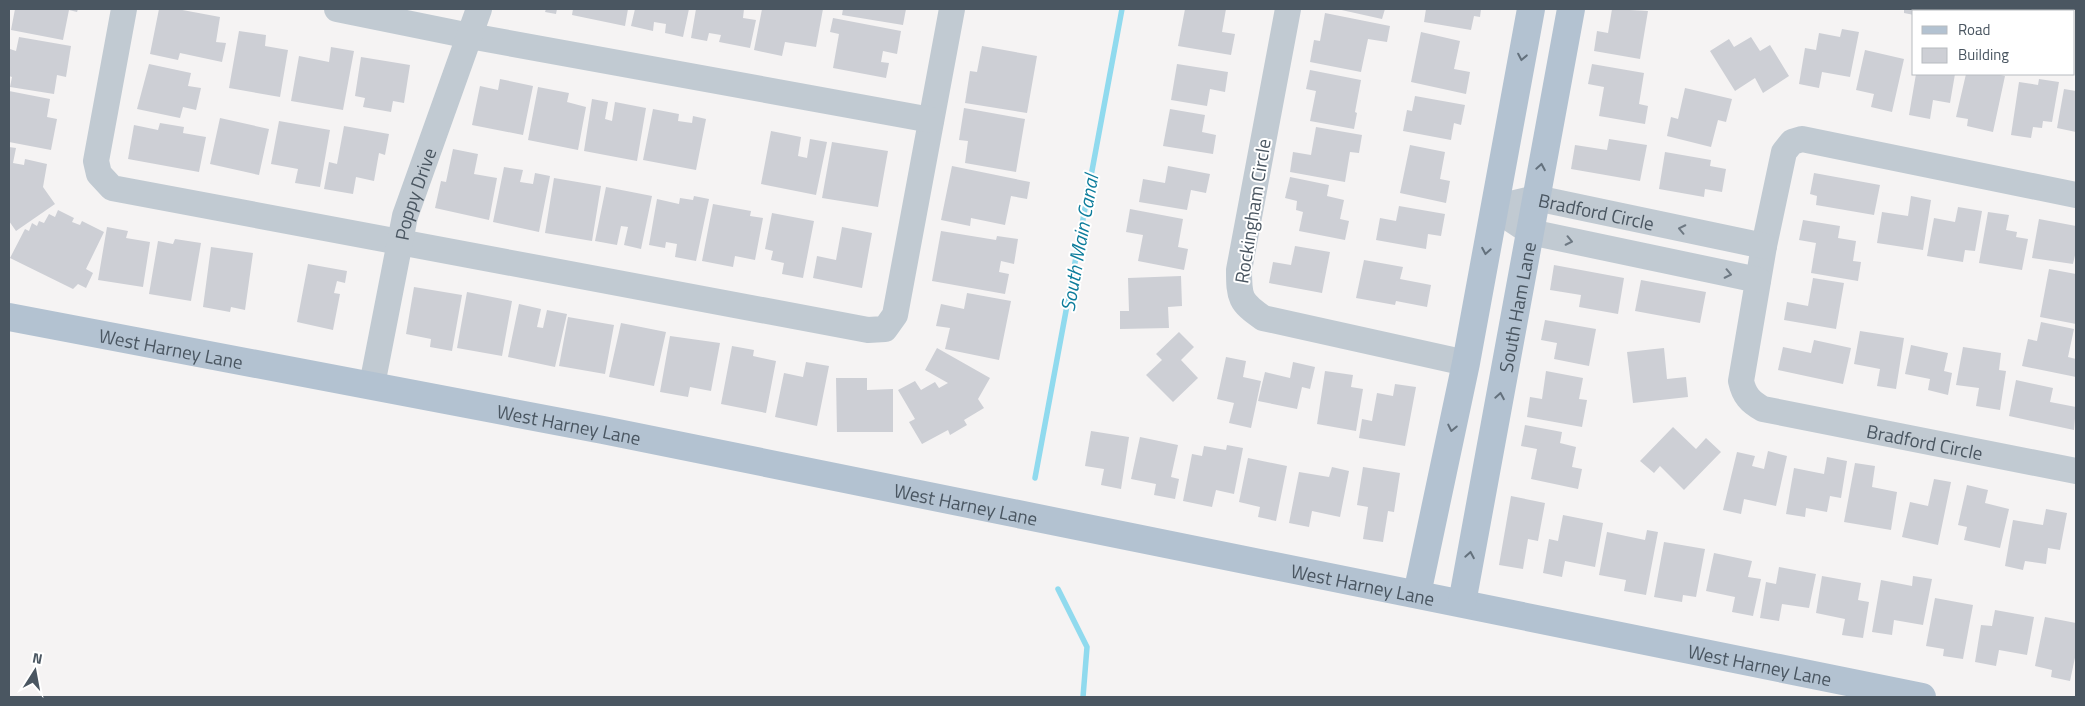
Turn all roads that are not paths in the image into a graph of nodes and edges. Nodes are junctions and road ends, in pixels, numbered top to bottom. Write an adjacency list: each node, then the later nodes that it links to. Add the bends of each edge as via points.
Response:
1 (124, 9): 14 (street, via 96,161 99,174 112,188)
2 (337, 9): 8 (street)
3 (478, 9): 8 (street, Poppy Drive)
4 (952, 9): 9 (street)
5 (1288, 9): 18 (street, Rockingham Circle, via 1239,270 1239,292 1247,307 1264,318)
6 (1531, 9): 12 (main road, South Ham Lane, one-way to 12)
7 (1570, 9): 11 (main road, South Ham Lane, one-way to 7)
8 (470, 36): 9 (street); 14 (street, Poppy Drive, via 405,216)
9 (931, 120): 14 (street, via 895,315 885,328 868,330)
10 (2076, 195): 15 (street, Bradford Circle, via 1802,139 1792,142 1784,152)
11 (1536, 198): 12 (street, Bradford Circle); 13 (main road, South Ham Lane); 15 (street, Bradford Circle, one-way to 11)
12 (1494, 208): 13 (street, Bradford Circle); 18 (main road, South Ham Lane, one-way to 18)
13 (1530, 232): 16 (street, Bradford Circle, one-way to 16); 22 (main road, South Ham Lane, one-way to 13)
14 (400, 241): 19 (street, Poppy Drive)
15 (1764, 246): 16 (street, Bradford Circle)
16 (1758, 280): 20 (street, Bradford Circle, via 1741,380 1744,394 1755,405)
17 (9, 317): 19 (main road, West Harney Lane)
18 (1466, 363): 21 (main road, South Ham Lane, one-way to 21)
19 (372, 385): 21 (main road, West Harney Lane)
20 (2076, 471)
21 (1417, 594): 22 (main road, West Harney Lane)
22 (1462, 604): 23 (main road, West Harney Lane)
23 (1922, 697)

